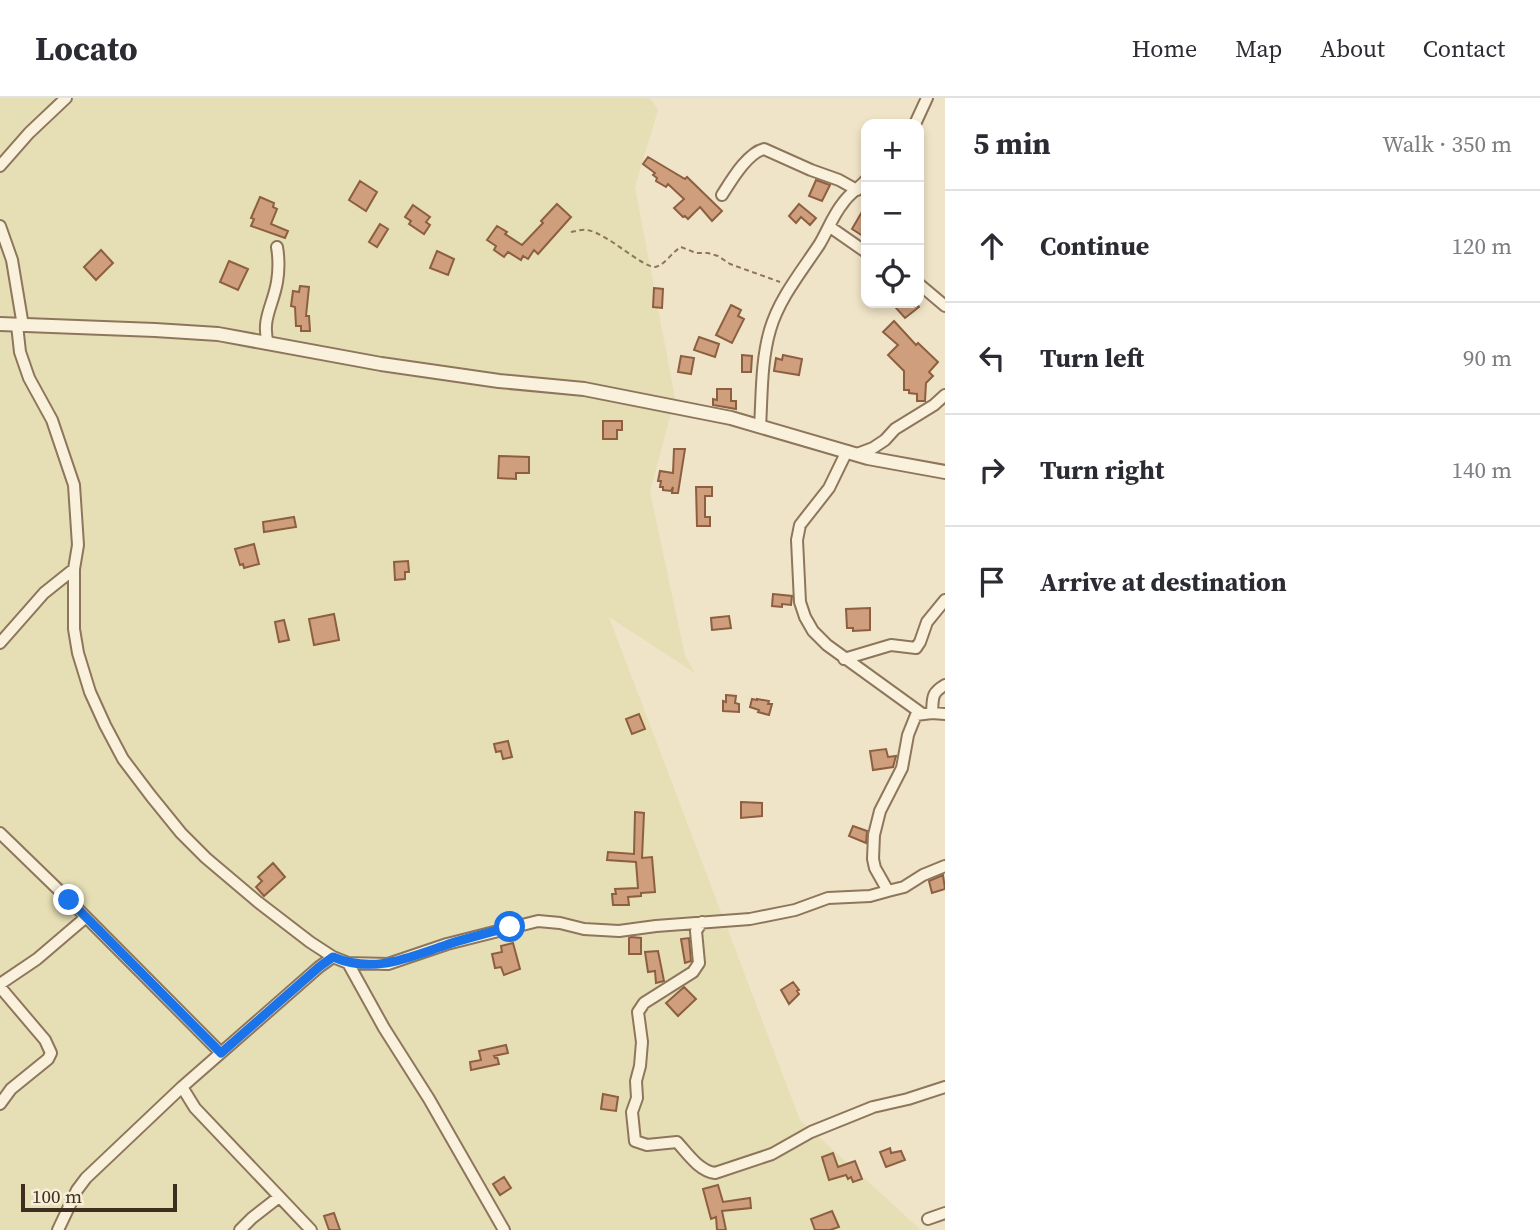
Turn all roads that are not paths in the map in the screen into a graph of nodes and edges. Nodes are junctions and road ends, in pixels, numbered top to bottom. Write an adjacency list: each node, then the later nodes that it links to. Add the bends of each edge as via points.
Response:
1 (66, 98): 4 (street)
2 (927, 98): 3 (street)
3 (917, 119)
4 (0, 166)
5 (864, 182): 6 (street)
6 (857, 190): 7 (street, via 764,149 748,159); 9 (street, via 840,206)
7 (722, 195)
8 (0, 226): 15 (street, via 12,260)
9 (830, 227): 11 (street); 18 (street, via 791,286 770,330)
10 (277, 247): 16 (street, via 277,282 264,332)
11 (861, 249)
12 (924, 288): 13 (street)
13 (945, 306)
14 (0, 324): 15 (street)
15 (20, 325): 16 (street, via 218,334); 21 (street, via 20,352 52,420 74,485 78,544)
16 (268, 344): 18 (street, via 499,381 584,388)
17 (945, 395): 19 (street, via 873,448)
18 (760, 427): 19 (street)
19 (852, 452): 20 (street); 24 (street, via 800,525 797,540 805,617 813,631)
20 (945, 472)
21 (74, 569): 23 (street, via 44,593); 33 (street, via 78,653 90,692 123,759 206,858)
22 (945, 600): 24 (street, via 927,622 916,648 891,645)
23 (0, 643)
24 (845, 659): 26 (street)
25 (945, 685): 26 (street, via 932,696)
26 (927, 713): 27 (street); 30 (street, via 916,715 912,723 902,768 880,811 874,835 875,869)
27 (945, 713)
28 (0, 833): 31 (street)
29 (945, 866): 30 (street)
30 (888, 891): 32 (street, via 828,898 750,919)
31 (85, 918): 35 (street); 36 (street)
32 (702, 922): 34 (street, via 620,931 538,921 388,964); 38 (street, via 696,931 699,962 693,972 644,1003 638,1012 642,1052 638,1098 632,1112 635,1141 647,1145 677,1142 697,1164 715,1173 772,1154 873,1107)
33 (333, 957): 34 (street); 36 (street)
34 (348, 963): 46 (street)
35 (0, 986): 39 (street, via 51,1053)
36 (221, 1053): 37 (street)
37 (182, 1087): 40 (street, via 195,1108); 43 (street, via 86,1178)
38 (945, 1087)
39 (0, 1104)
40 (279, 1196): 44 (street); 45 (street)
41 (945, 1213): 42 (street)
42 (928, 1219)
43 (58, 1230)
44 (240, 1230)
45 (311, 1230)
46 (504, 1230)

